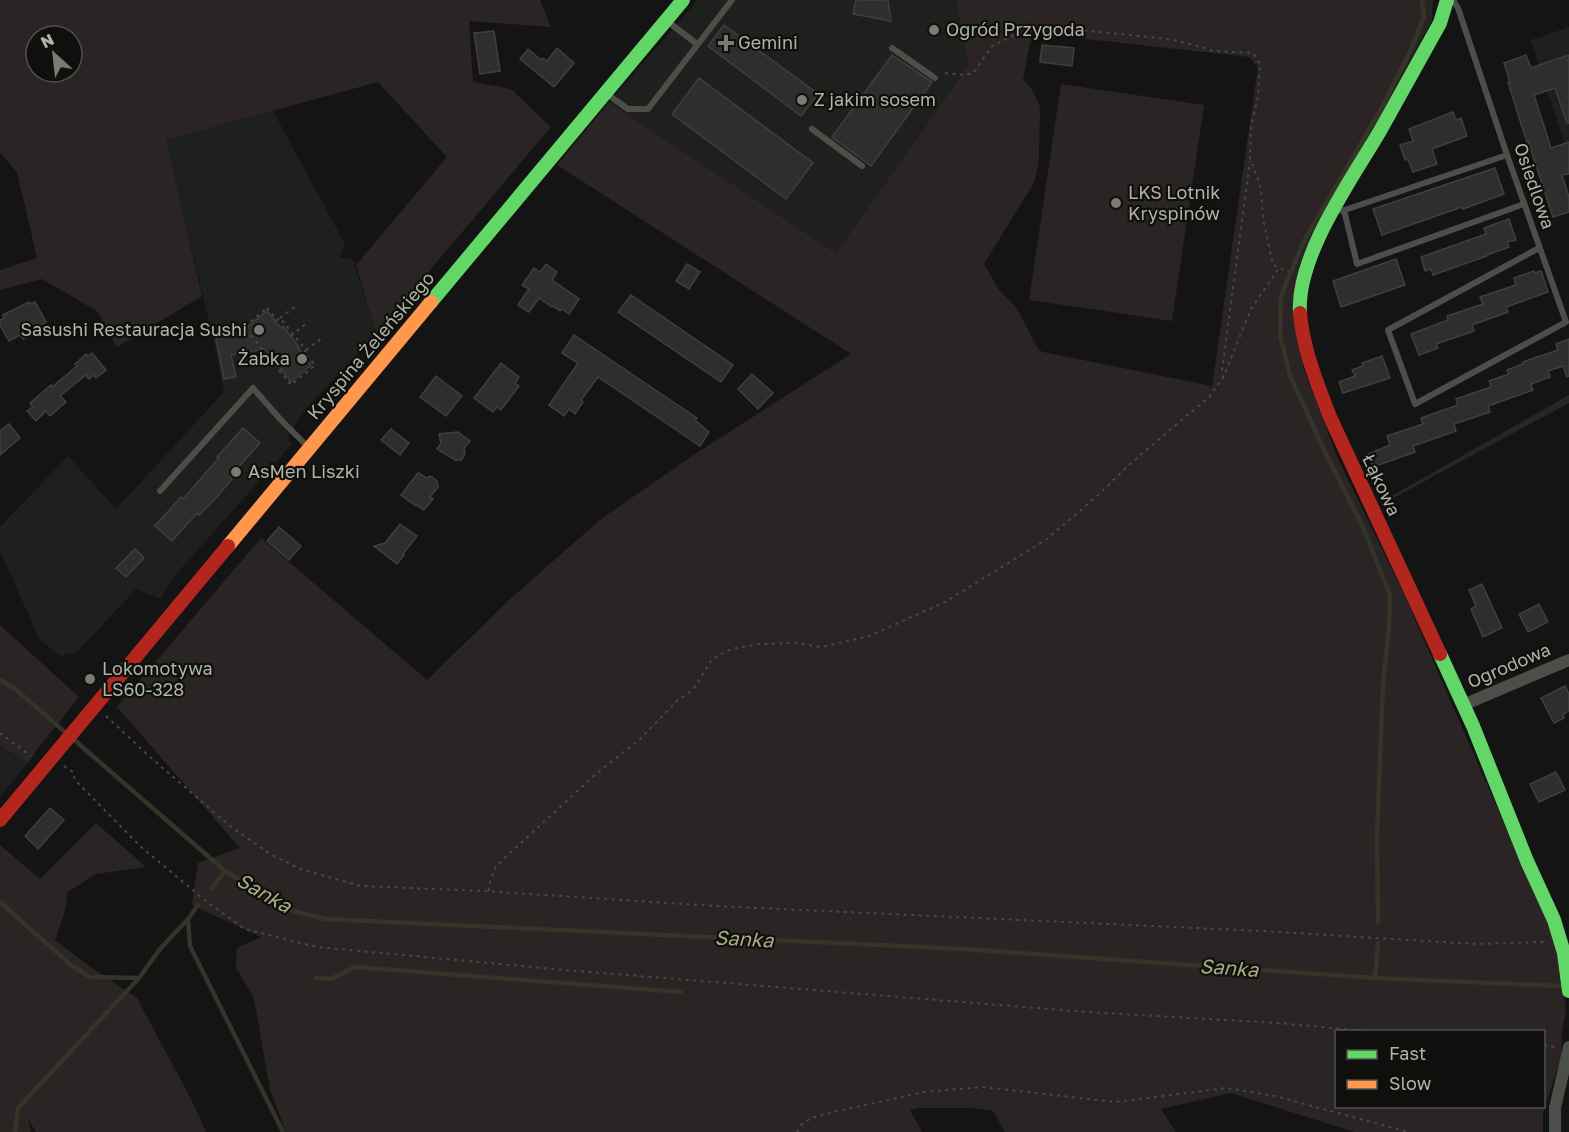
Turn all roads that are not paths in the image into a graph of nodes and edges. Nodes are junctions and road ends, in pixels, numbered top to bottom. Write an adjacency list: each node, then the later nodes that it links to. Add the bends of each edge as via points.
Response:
1 (683, 0): 5 (street, Kryspina Żeleńskiego)
2 (732, 0): 6 (lane)
3 (1447, 0): 14 (street, Łąkowa, via 1440,22)
4 (1453, 0): 11 (lane, Osiedlowa)
5 (667, 20): 6 (lane); 9 (street, Kryspina Żeleńskiego)
6 (697, 44): 9 (lane, via 648,109 628,109)
7 (892, 48): 8 (lane)
8 (935, 78)
9 (606, 93): 16 (street, Kryspina Żeleńskiego)
10 (812, 129): 12 (lane)
11 (1507, 155): 13 (lane, Osiedlowa); 14 (lane)
12 (862, 166)
13 (1524, 204): 14 (lane, via 1357,264); 15 (lane, Osiedlowa)
14 (1338, 212): 19 (street, Łąkowa, via 1312,255 1303,283 1300,306 1310,366)
15 (1539, 248): 15 (lane, Osiedlowa, via 1566,322 1415,404 1388,330)
16 (309, 449): 17 (lane, via 253,388); 20 (street, Kryspina Żeleńskiego, via 91,711 59,759 45,767)
17 (160, 491)
18 (1569, 660): 19 (street, Ogrodowa)
19 (1463, 705): 21 (street, Łąkowa, via 1554,920)
20 (0, 820)
21 (1569, 991)
22 (1569, 1049): 23 (street, via 1555,1108)
23 (1555, 1132)

